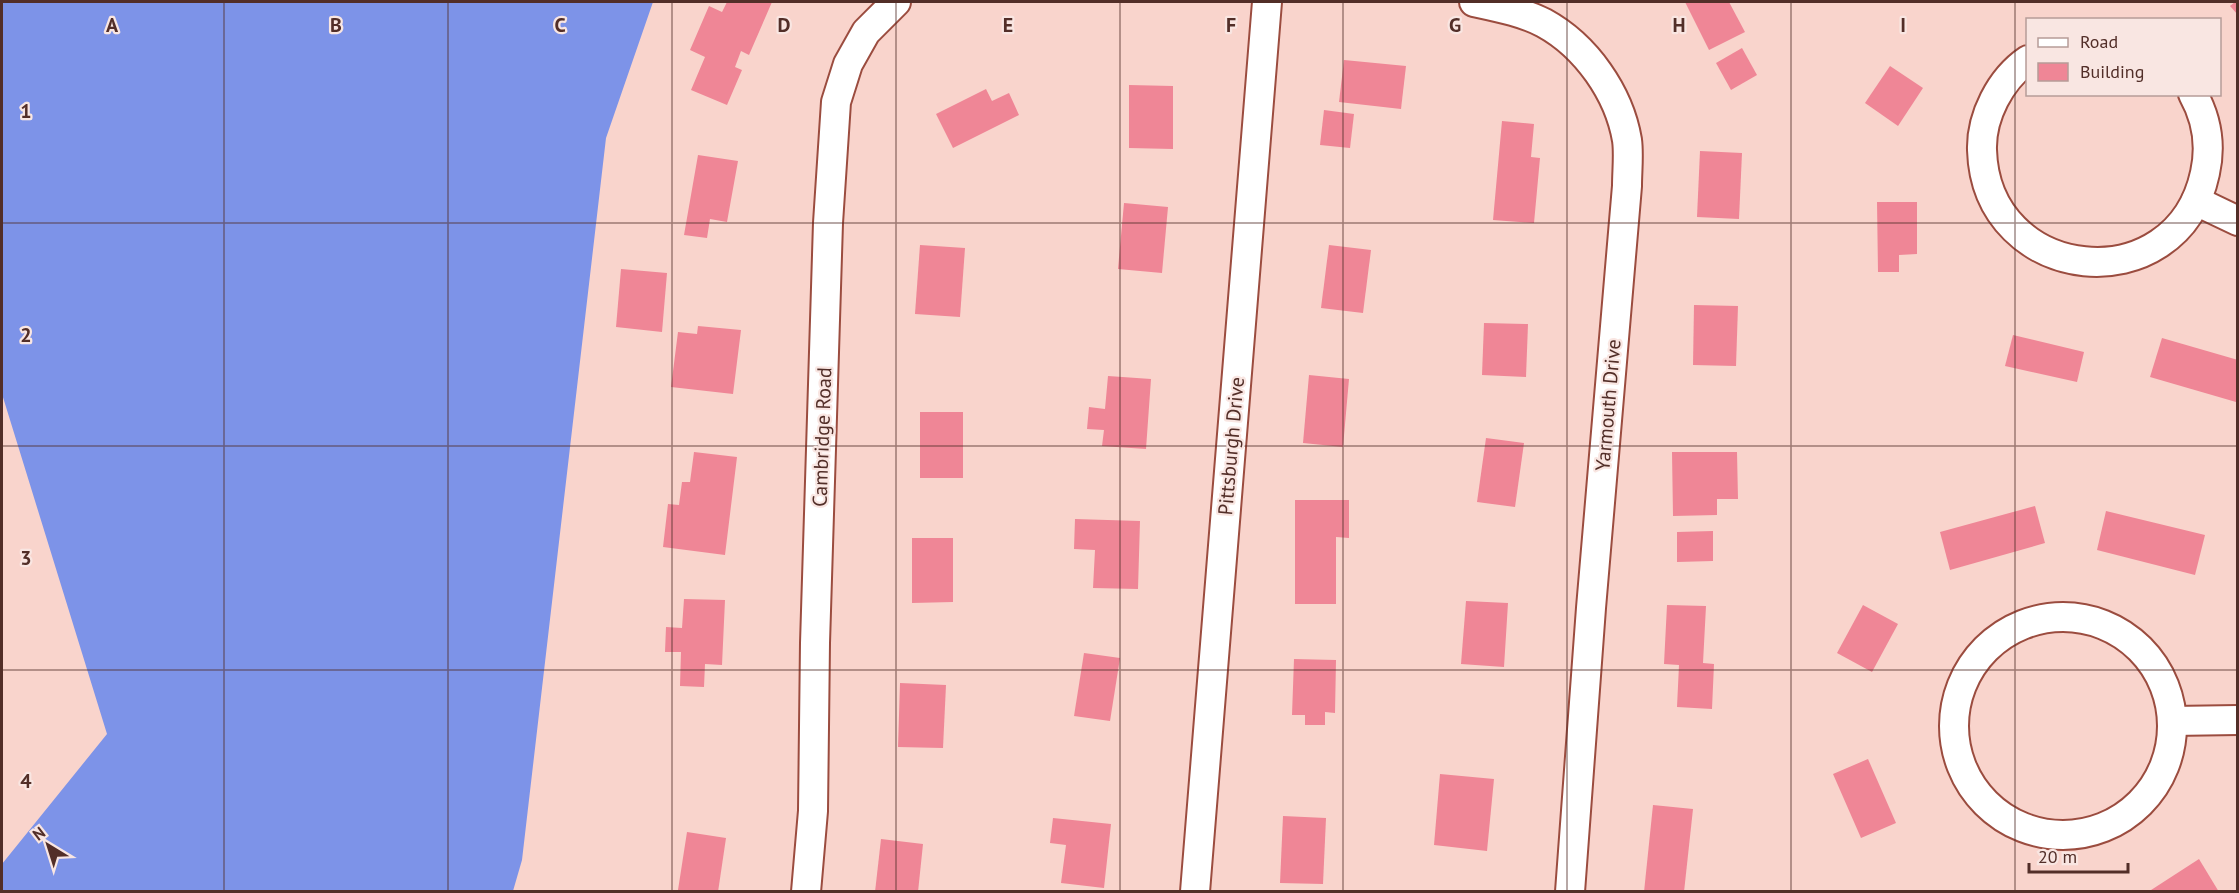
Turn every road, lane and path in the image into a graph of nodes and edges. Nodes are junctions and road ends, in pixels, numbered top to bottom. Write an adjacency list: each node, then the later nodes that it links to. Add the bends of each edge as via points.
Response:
1 (896, 2): 10 (street, Cambridge Road, via 866,32 848,64 836,102 828,234 813,811)
2 (1267, 2): 11 (street, Pittsburgh Drive)
3 (1474, 2): 12 (street, Yarmouth Drive, via 1512,10 1544,23 1574,45 1598,72 1617,106 1627,141 1627,186)
4 (2026, 62): 6 (street, via 2010,76 1990,107 1982,145 1983,164 1994,201 2016,232 2057,257 2085,263 2123,260 2158,244 2173,232)
5 (2194, 96): 6 (street, via 2202,113 2208,148 2203,184)
6 (2196, 201): 7 (street)
7 (2238, 221)
8 (2238, 720): 9 (street)
9 (2172, 721): 9 (street, via 2161,774 2139,803 2110,824 2057,835 2005,819 1978,795 1955,747 1953,729 1962,685 1987,648 2001,636 2032,621 2059,617 2103,624 2134,643 2160,678)
10 (806, 891)
11 (1195, 891)
12 (1570, 891)

